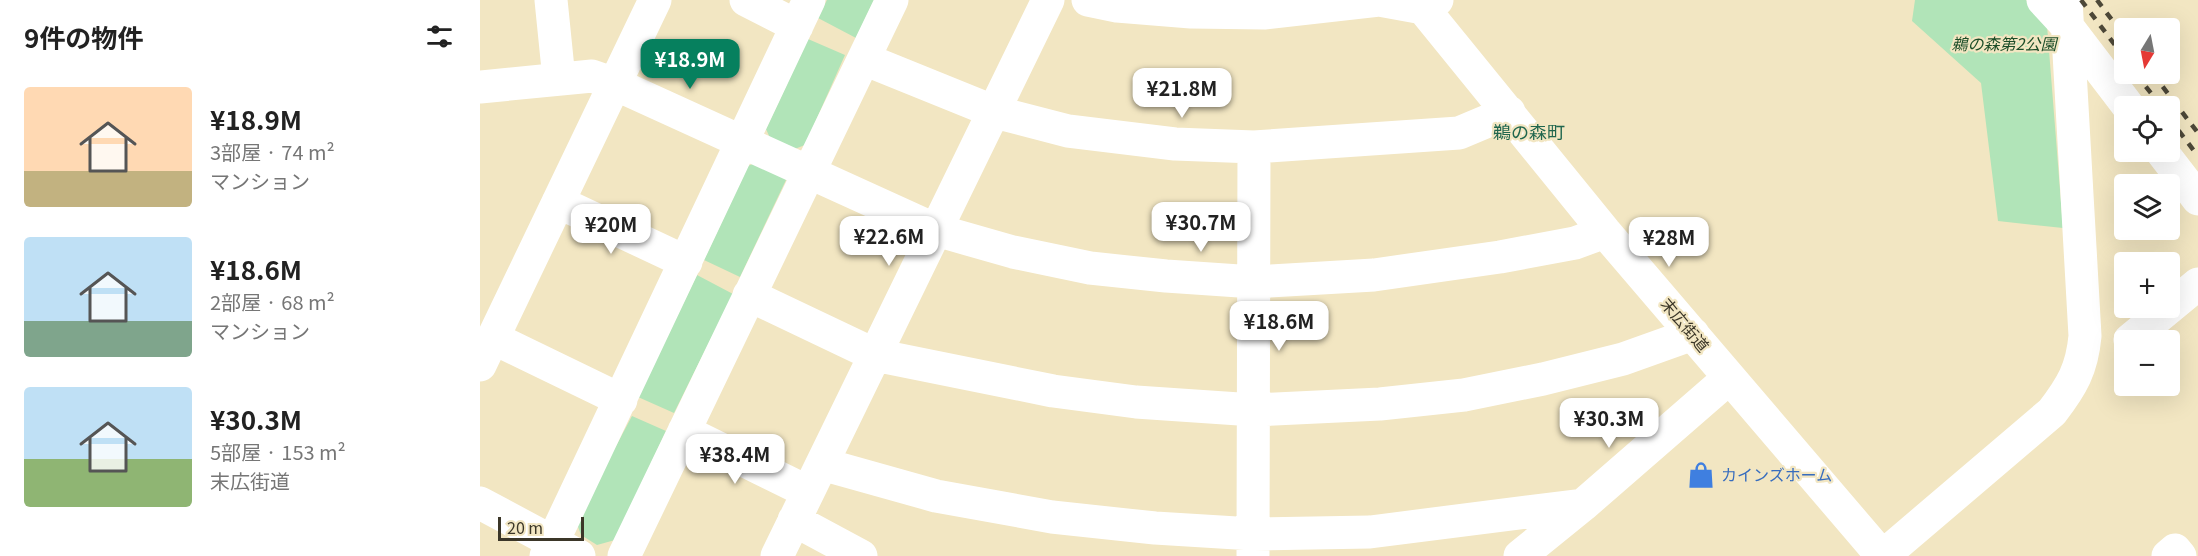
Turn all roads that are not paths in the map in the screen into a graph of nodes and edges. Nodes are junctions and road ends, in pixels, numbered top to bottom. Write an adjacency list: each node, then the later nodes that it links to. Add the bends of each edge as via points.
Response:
1 (551, 0): 13 (street)
2 (654, 0): 14 (street)
3 (746, 0): 10 (street)
4 (892, 0): 12 (street)
5 (1048, 0): 17 (street)
6 (1088, 0): 9 (street, via 1191,12)
7 (2043, 0): 11 (street)
8 (1430, 4): 9 (street, via 1379,0); 18 (street, 末広街道)
9 (1263, 6)
10 (803, 13): 19 (street)
11 (2067, 13): 16 (street); 37 (street, via 2085,336 2079,371)
12 (864, 59): 17 (street); 22 (street)
13 (559, 79): 14 (street, via 592,76); 15 (street)
14 (615, 84): 19 (street); 24 (street)
15 (480, 87)
16 (2121, 96)
17 (995, 112): 20 (street, via 1068,131 1175,144); 25 (street)
18 (1509, 112): 20 (street, via 1459,133); 26 (street, 末広街道)
19 (743, 142): 22 (street); 27 (street)
20 (1254, 147): 28 (street)
21 (2170, 162): 23 (street)
22 (808, 171): 25 (street); 30 (street)
23 (2198, 200)
24 (558, 202): 27 (street); 33 (street)
25 (936, 230): 28 (street, via 1090,268); 35 (street)
26 (1605, 232): 28 (street, via 1575,243 1477,261 1374,275); 32 (street, 末広街道)
27 (686, 262): 38 (street)
28 (1254, 282): 39 (street)
29 (2198, 284): 31 (street)
30 (749, 295): 35 (street); 40 (street)
31 (2142, 330)
32 (1692, 334): 36 (street, 末広街道); 39 (street, via 1623,359 1464,395)
33 (487, 351): 38 (street)
34 (2114, 354): 37 (street)
35 (875, 355): 39 (street, via 1053,391 1136,402); 41 (street)
36 (1729, 378): 43 (street); 50 (street, 末広街道)
37 (2067, 393): 50 (street, via 2052,412)
38 (621, 400): 45 (street)
39 (1254, 410): 44 (street)
40 (684, 431): 41 (street); 46 (street)
41 (808, 492): 44 (street, via 936,496); 47 (street); 48 (street)
42 (480, 502): 45 (street)
43 (1583, 505): 44 (street); 49 (street)
44 (1253, 545)
45 (560, 552)
46 (624, 556)
47 (777, 556)
48 (861, 556)
49 (1520, 556)
50 (1883, 556)
51 (2168, 556): 52 (street, via 2175,550)
52 (2180, 556)

